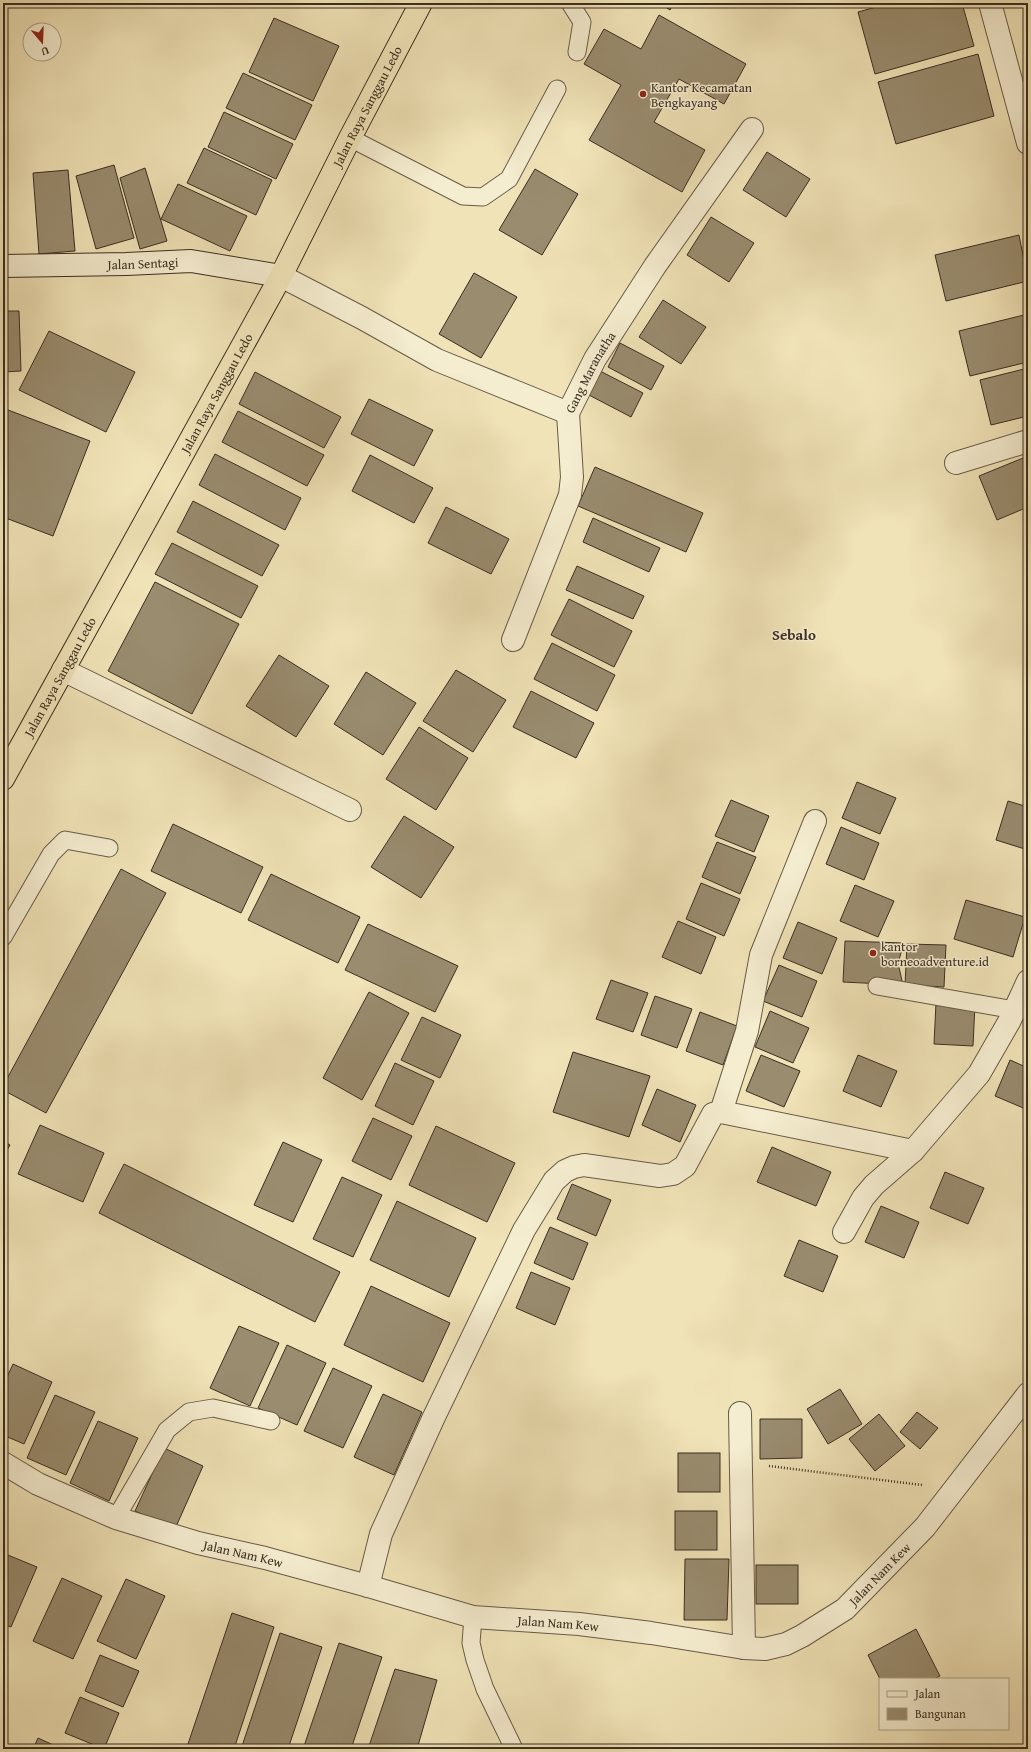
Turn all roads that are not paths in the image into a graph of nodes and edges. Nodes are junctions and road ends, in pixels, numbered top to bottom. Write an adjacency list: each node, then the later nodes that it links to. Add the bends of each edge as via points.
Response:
1 (421, 3): 8 (highway, Jalan Raya Sanggau Ledo)
2 (570, 3): 4 (lane, via 582,22)
3 (990, 3): 6 (street)
4 (577, 52)
5 (557, 89): 8 (lane, via 508,179 484,197 463,196)
6 (1025, 117): 9 (street)
7 (752, 129): 12 (street, Gang Maranatha, via 650,272 595,359)
8 (350, 138): 11 (highway, Jalan Raya Sanggau Ledo)
9 (1028, 143)
10 (3, 266): 11 (street, Jalan Sentagi, via 191,261)
11 (281, 276): 12 (street, Gang Maranatha, via 437,360); 16 (highway, Jalan Raya Sanggau Ledo)
12 (568, 413): 15 (street, via 572,477 570,495)
13 (1028, 441): 14 (street)
14 (956, 463)
15 (513, 640)
16 (63, 670): 17 (highway, Jalan Raya Sanggau Ledo); 18 (street)
17 (3, 779)
18 (350, 810)
19 (815, 821): 25 (street, via 761,955 747,1031)
20 (109, 848): 21 (lane, via 65,840 51,854)
21 (3, 937)
22 (1028, 981): 24 (street)
23 (876, 986): 24 (lane)
24 (1015, 1010): 26 (street, via 979,1074)
25 (721, 1112): 26 (street); 33 (street, via 713,1114 685,1166 673,1174 660,1176 584,1165 574,1166 554,1181 524,1230 433,1419 381,1534)
26 (913, 1151): 27 (street, via 874,1185 863,1198)
27 (844, 1232)
28 (1028, 1394): 35 (street, Jalan Nam Kew, via 925,1527 845,1609 786,1644 765,1649)
29 (740, 1413): 35 (street)
30 (271, 1420): 32 (lane, via 213,1408 189,1412 167,1430)
31 (3, 1464): 32 (street, Jalan Nam Kew, via 38,1484)
32 (116, 1518): 33 (street, Jalan Nam Kew, via 198,1543)
33 (368, 1586): 34 (street, Jalan Nam Kew)
34 (473, 1617): 35 (street, Jalan Nam Kew, via 579,1624); 36 (lane, via 471,1643 475,1660 485,1689)
35 (744, 1648)
36 (514, 1749)

